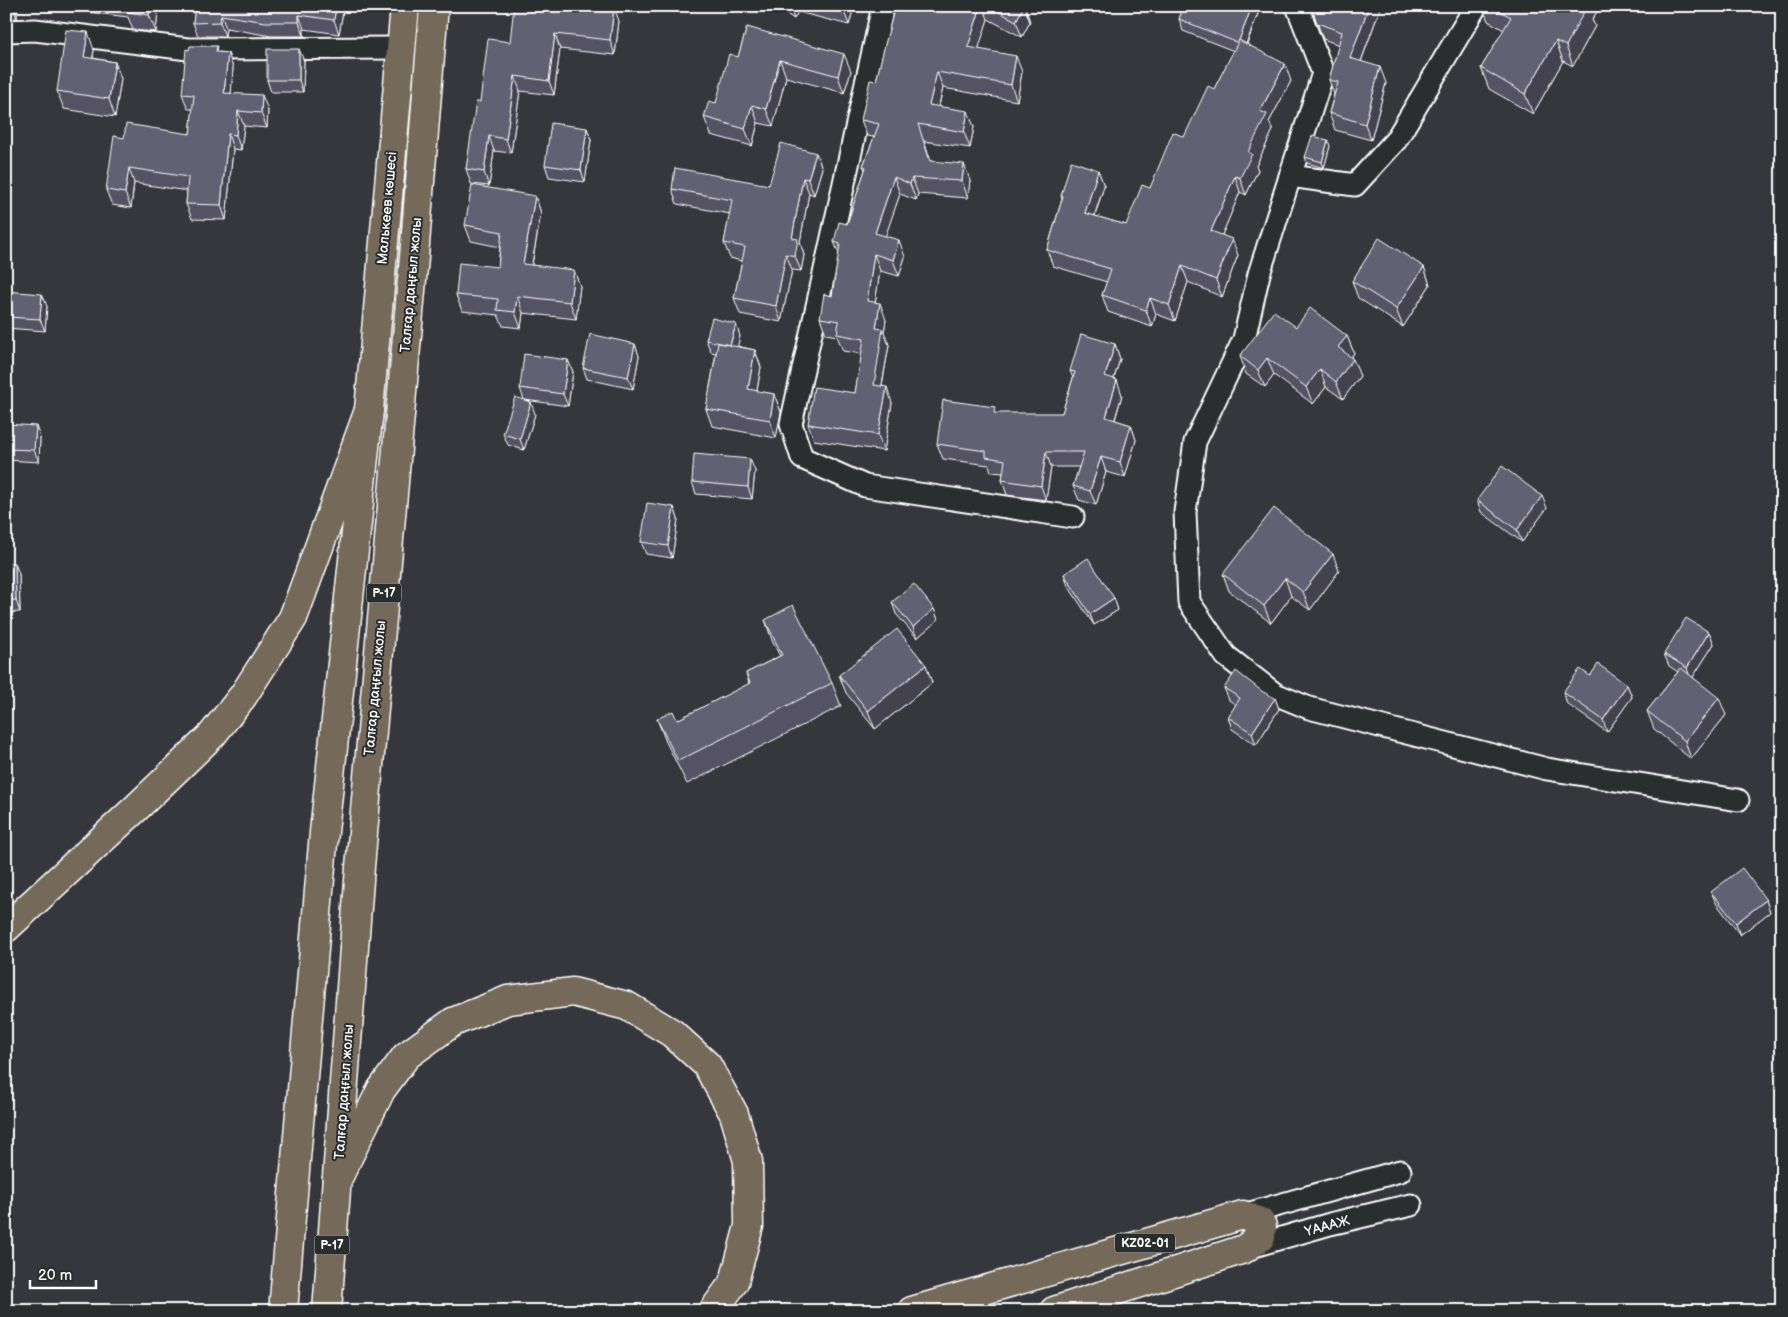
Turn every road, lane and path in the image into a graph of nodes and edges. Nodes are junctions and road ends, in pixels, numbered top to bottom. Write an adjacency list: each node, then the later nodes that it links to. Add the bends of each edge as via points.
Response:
1 (405, 6): 7 (main road, Малькеев көшесі)
2 (434, 6): 14 (main road, Талғар даңғыл жолы / P-17, via 361,857)
3 (882, 6): 10 (street, via 791,424 802,458 865,486)
4 (1297, 6): 8 (street, via 1323,73)
5 (1476, 6): 8 (street, via 1396,140 1355,185)
6 (6, 31): 7 (street, via 35,30 188,49)
7 (401, 48): 9 (main road, Малькеев көшесі)
8 (1290, 176): 11 (street, via 1258,274 1244,339 1195,442 1185,512 1190,602 1226,656 1275,694 1309,708 1546,769)
9 (369, 410): 12 (main road, via 293,618 243,696 212,735); 18 (main road, P-17, via 324,832)
10 (1073, 517)
11 (1738, 800)
12 (6, 928)
13 (1400, 1170): 16 (street, KZ02-01)
14 (337, 1180): 19 (main road, Талғар даңғыл жолы / P-17); 20 (main road, via 382,1090 406,1056 452,1022 508,1000 573,992 626,1006 672,1033 707,1065 734,1114 748,1161 749,1226 734,1282)
15 (1411, 1205): 17 (street, ҮАААЖ / KZ02-01)
16 (1243, 1215): 17 (main road, via 1262,1226 1261,1237); 21 (main road, KZ02-01)
17 (1244, 1249): 22 (main road, KZ02-01)
18 (283, 1311)
19 (326, 1311)
20 (713, 1311)
21 (912, 1311)
22 (1054, 1311)

